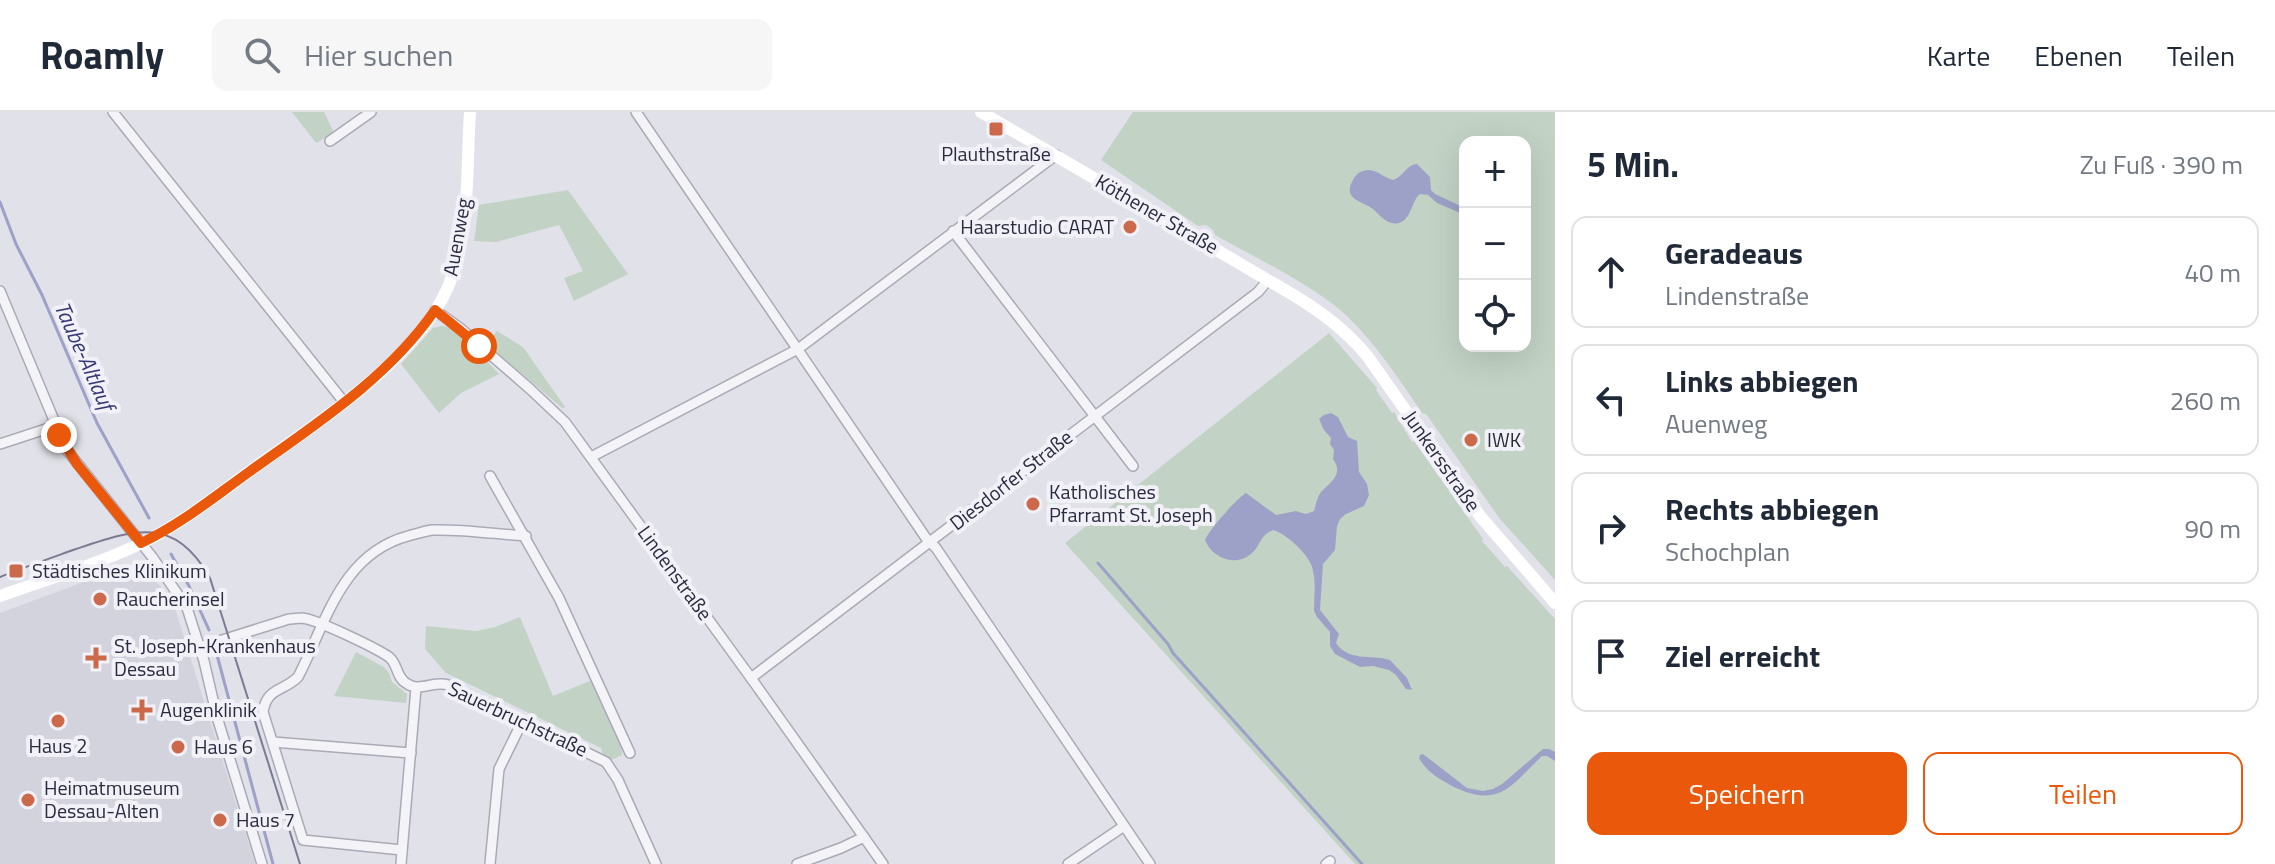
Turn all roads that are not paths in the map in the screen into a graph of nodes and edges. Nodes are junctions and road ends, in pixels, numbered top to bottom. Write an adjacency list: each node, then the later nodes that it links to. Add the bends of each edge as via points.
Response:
1 (113, 112): 14 (street)
2 (371, 112): 6 (street)
3 (470, 112): 11 (main road, Auenweg, via 460,246)
4 (636, 112): 13 (street)
5 (981, 112): 7 (main road, Köthener Straße)
6 (330, 141)
7 (1056, 155): 8 (street); 9 (main road, Köthener Straße)
8 (953, 231): 13 (street); 15 (street)
9 (1268, 280): 12 (main road, Köthener Straße); 15 (street, Diesdorfer Straße)
10 (0, 291): 16 (street)
11 (435, 310): 14 (main road, Auenweg, via 409,344); 18 (street, Lindenstraße, via 551,408)
12 (1331, 319): 25 (main road, Junkersstraße, via 1368,357 1480,516)
13 (798, 349): 18 (street); 23 (street)
14 (344, 402): 22 (main road, Auenweg, via 183,519)
15 (1094, 415): 19 (street); 23 (street, Diesdorfer Straße)
16 (55, 426): 17 (street); 22 (street, via 77,464)
17 (0, 444)
18 (591, 457): 28 (street, Lindenstraße)
19 (1133, 466)
20 (490, 476): 21 (street)
21 (526, 536): 26 (street, via 431,530 392,541 369,555 347,579); 33 (street)
22 (141, 543): 24 (main road, Auenweg); 27 (street, via 184,602)
23 (931, 543): 28 (street, Diesdorfer Straße); 34 (street)
24 (0, 596)
25 (1555, 603)
26 (322, 625): 27 (street, via 289,619); 29 (street, via 388,656 402,681); 31 (street, via 298,677 274,690 264,703)
27 (200, 647): 38 (street)
28 (751, 678): 35 (street, Lindenstraße)
29 (416, 688): 30 (street, Sauerbruchstraße, via 443,683); 32 (street)
30 (523, 720): 37 (street, Sauerbruchstraße, via 606,762); 40 (street, via 499,769)
31 (273, 742): 32 (street); 36 (street, via 303,840)
32 (411, 753): 36 (street)
33 (630, 753)
34 (1124, 826): 43 (street); 44 (street)
35 (864, 837): 41 (street); 42 (street, Lindenstraße)
36 (402, 850): 39 (street)
37 (653, 863)
38 (262, 864)
39 (401, 864)
40 (490, 864)
41 (797, 864)
42 (883, 864)
43 (1068, 864)
44 (1150, 864)

